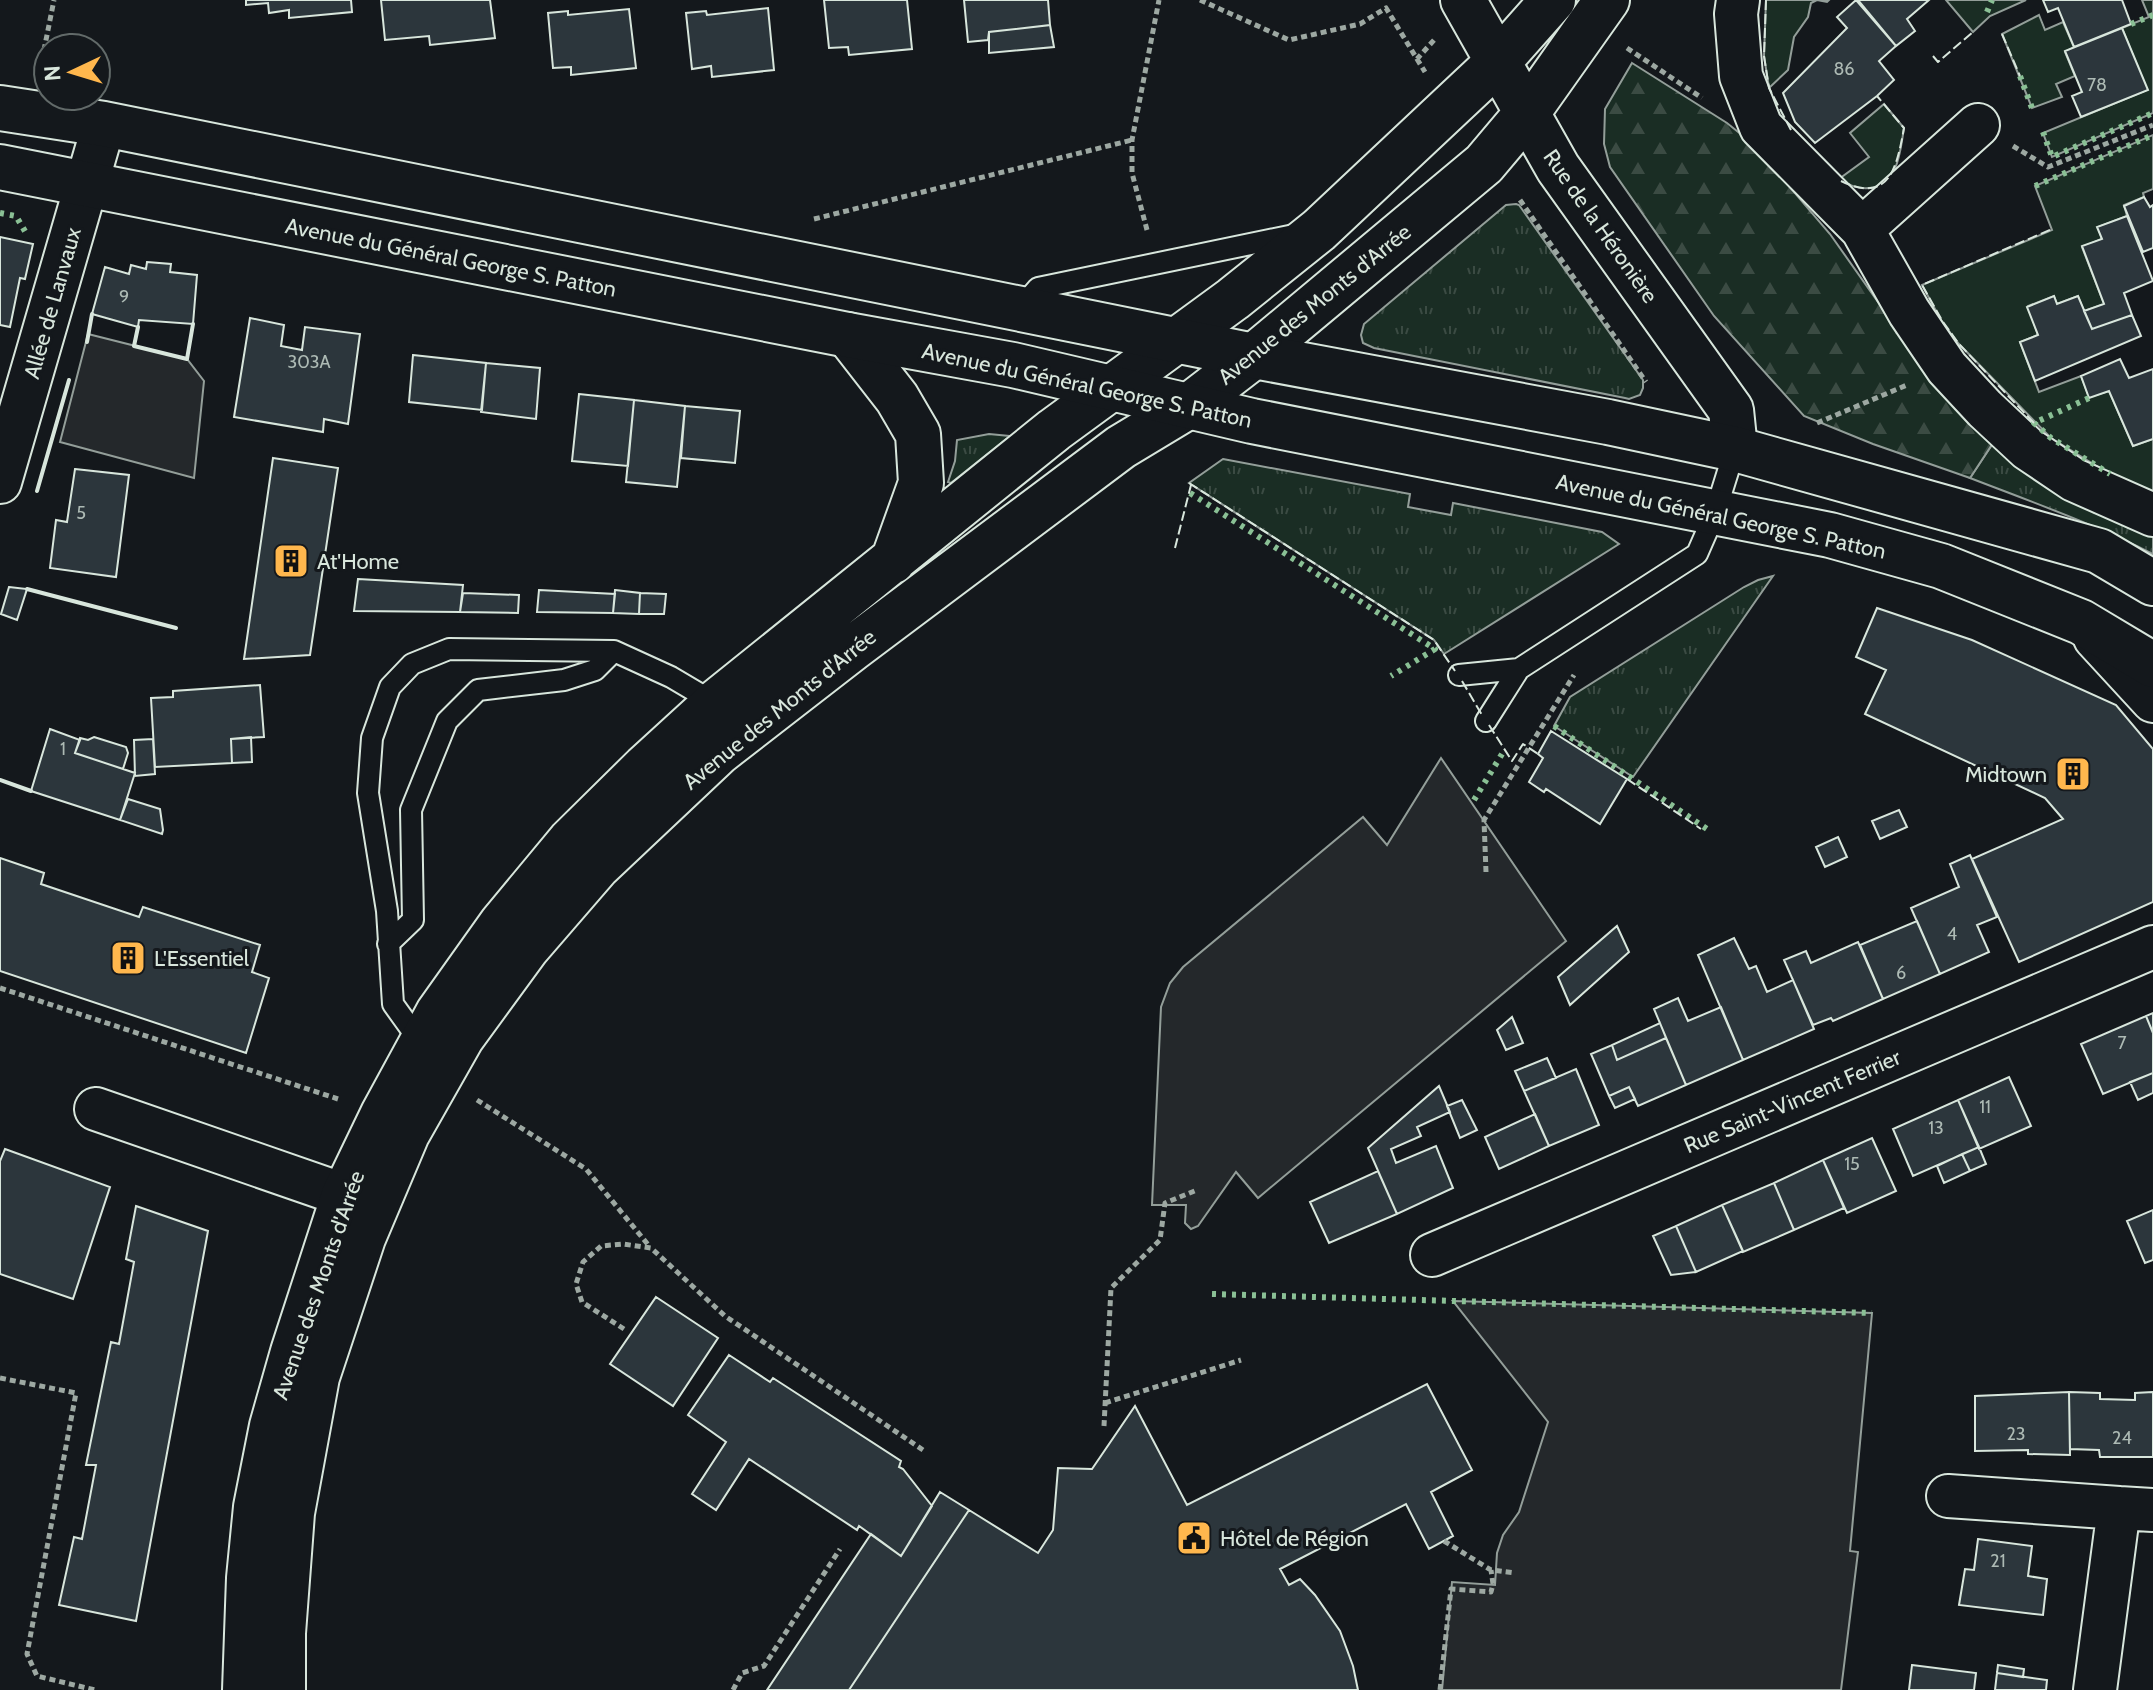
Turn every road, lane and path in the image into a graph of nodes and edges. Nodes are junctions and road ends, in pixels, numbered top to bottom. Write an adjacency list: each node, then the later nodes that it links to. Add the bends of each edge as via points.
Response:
1 (1159, 0): 15 (path)
2 (1200, 0): 6 (path, via 1289,40 1360,24)
3 (1463, 0): 8 (street, Rue de la Héronière)
4 (1553, 0): 8 (street, Avenue des Monts d'Arrée)
5 (1738, 0): 14 (street, via 1741,76)
6 (1386, 8)
7 (1599, 11): 10 (street, Avenue des Monts d'Arrée); 14 (path, via 1723,112)
8 (1498, 62): 10 (street, Rue de la Héronière); 20 (street, Avenue des Monts d'Arrée)
9 (0, 108): 11 (street)
10 (1527, 113): 26 (street, Avenue des Monts d'Arrée, via 1484,164); 30 (street, Rue de la Héronière, via 1558,168 1731,410)
11 (104, 124): 17 (street, Allée de Lanvaux); 21 (street)
12 (1978, 125): 13 (path, via 2048,167); 19 (street)
13 (2153, 125)
14 (1761, 127): 19 (street)
15 (1132, 140): 21 (path, via 796,224); 22 (path, via 1132,173)
16 (0, 167): 17 (street, Avenue du Général George S. Patton)
17 (86, 185): 24 (street, Avenue du Général George S. Patton); 31 (street, Allée de Lanvaux)
18 (1513, 189): 28 (path, via 1646,381)
19 (1862, 229): 33 (street, via 1947,368 1985,409 2028,449 2074,480)
20 (1319, 230): 22 (lane); 25 (street, Avenue des Monts d'Arrée)
21 (786, 262): 23 (street)
22 (1156, 263): 23 (lane, via 1038,288)
23 (1020, 309): 25 (street)
24 (848, 335): 27 (street, Avenue du Général George S. Patton); 34 (street, via 918,434 921,483)
25 (1174, 340): 26 (street); 27 (street, Avenue des Monts d'Arrée)
26 (1254, 356): 29 (street, Avenue des Monts d'Arrée); 30 (street)
27 (1111, 387): 29 (street, Avenue du Général George S. Patton); 34 (street, Avenue des Monts d'Arrée)
28 (1646, 395)
29 (1189, 406): 32 (street, Avenue du Général George S. Patton); 71 (street, Avenue des Monts d'Arrée, via 1121,447 719,752 597,867 527,948 462,1037 401,1147 363,1238 317,1377 292,1513)
30 (1735, 449): 32 (lane); 35 (street, via 2099,551)
31 (0, 482)
32 (1715, 513): 36 (street, Avenue du Général George S. Patton, via 1830,535 1941,566); 39 (lane, via 1697,554)
33 (2153, 515)
34 (893, 561): 43 (street, Avenue des Monts d'Arrée)
35 (2153, 583)
36 (2081, 622): 38 (street, Avenue du Général George S. Patton); 42 (street)
37 (614, 651): 43 (lane); 46 (lane, via 595,670 564,680 478,690 447,721 411,810 413,920); 46 (lane, via 449,649 412,664 390,687 372,738 368,793)
38 (2153, 665)
39 (1519, 669): 41 (lane); 44 (lane)
40 (1578, 670): 45 (path, via 1484,820)
41 (1459, 675)
42 (2153, 701)
43 (715, 703): 49 (street, Avenue des Monts d'Arrée, via 570,841 502,923)
44 (1486, 721)
45 (1486, 872)
46 (388, 944): 49 (lane, via 393,1004)
47 (2153, 947): 56 (street, Rue Saint-Vincent Ferrier)
48 (0, 988): 50 (path)
49 (421, 1043): 54 (street, Avenue des Monts d'Arrée)
50 (338, 1099)
51 (483, 1104): 55 (path, via 586,1169)
52 (96, 1109): 54 (street)
53 (1197, 1190): 60 (path, via 1165,1203 1160,1240 1111,1288)
54 (344, 1195): 70 (street, Avenue des Monts d'Arrée, via 269,1439 249,1578)
55 (651, 1248): 57 (path, via 601,1246 583,1262 576,1284 582,1302); 62 (path, via 725,1316)
56 (1432, 1255)
57 (624, 1329)
58 (1241, 1360): 60 (path)
59 (0, 1378): 69 (path, via 76,1393 27,1654 37,1676)
60 (1105, 1403): 61 (path)
61 (1104, 1426)
62 (923, 1450)
63 (1948, 1496): 64 (street)
64 (2136, 1509): 74 (street)
65 (1444, 1541): 67 (path)
66 (840, 1549): 72 (path, via 764,1666 742,1673)
67 (1491, 1570): 68 (path); 73 (path, via 1491,1592 1451,1589)
68 (1515, 1573)
69 (95, 1690)
70 (245, 1690)
71 (283, 1690)
72 (733, 1690)
73 (1440, 1690)
74 (2095, 1690)

